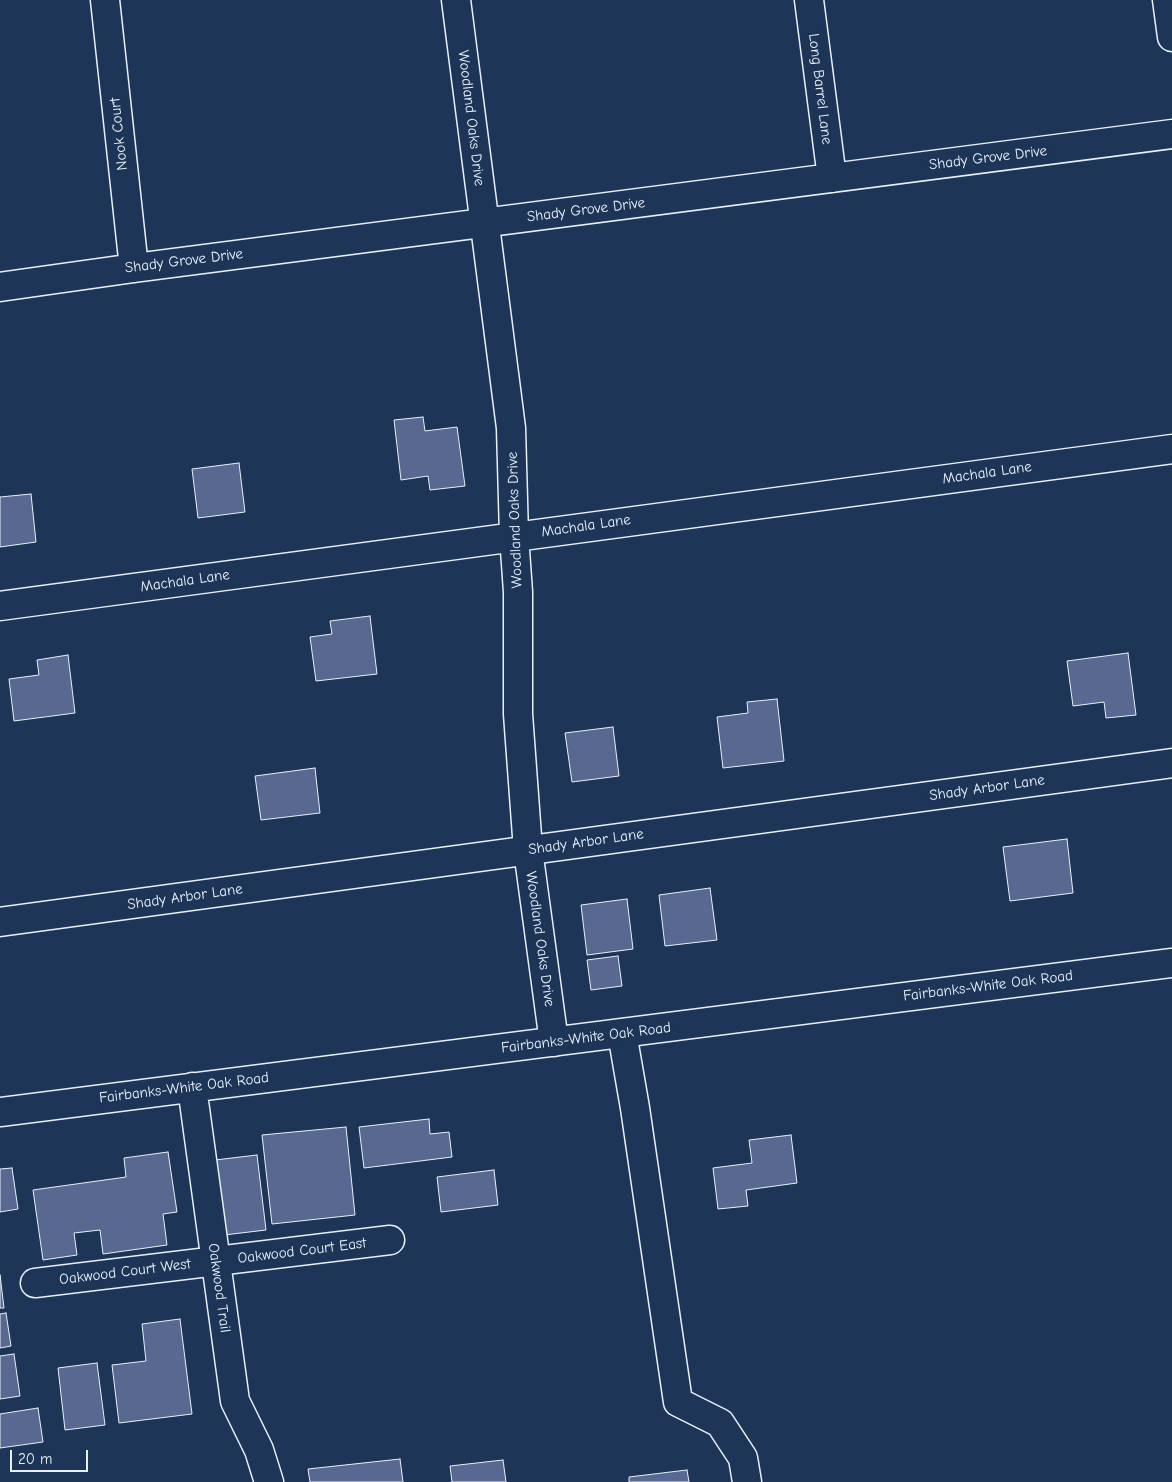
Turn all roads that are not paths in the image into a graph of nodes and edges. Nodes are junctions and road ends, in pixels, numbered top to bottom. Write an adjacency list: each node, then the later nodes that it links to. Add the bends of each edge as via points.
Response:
1 (105, 0): 9 (street, Nook Court)
2 (456, 0): 8 (street, Woodland Oaks Drive)
3 (809, 0): 7 (street, Long Barrel Lane)
4 (1167, 0): 5 (street)
5 (1172, 37)
6 (1172, 134): 7 (street, Shady Grove Drive)
7 (832, 178): 8 (street, Shady Grove Drive)
8 (484, 223): 9 (street, Shady Grove Drive); 12 (street, Woodland Oaks Drive, via 512,428)
9 (134, 268): 10 (street, Shady Grove Drive)
10 (0, 287)
11 (1172, 449): 12 (street, Machala Lane)
12 (514, 536): 13 (street, Machala Lane); 15 (street, Woodland Oaks Drive, via 518,592 518,714)
13 (0, 606)
14 (1172, 763): 15 (street, Shady Arbor Lane)
15 (528, 850): 16 (street, Shady Arbor Lane); 19 (street, Woodland Oaks Drive)
16 (0, 922)
17 (1172, 963): 18 (street, Fairbanks-White Oak Road)
18 (622, 1033): 19 (street, Fairbanks-White Oak Road); 26 (street, via 678,1402 720,1423 743,1458)
19 (554, 1042): 20 (street, Fairbanks-White Oak Road)
20 (192, 1087): 21 (street, Fairbanks-White Oak Road); 23 (street, Oakwood Trail)
21 (0, 1112)
22 (390, 1240): 23 (street, Oakwood Court East)
23 (215, 1261): 24 (street, Oakwood Court West); 25 (street, Oakwood Trail, via 235,1400 260,1450)
24 (35, 1282)
25 (269, 1482)
26 (747, 1482)

